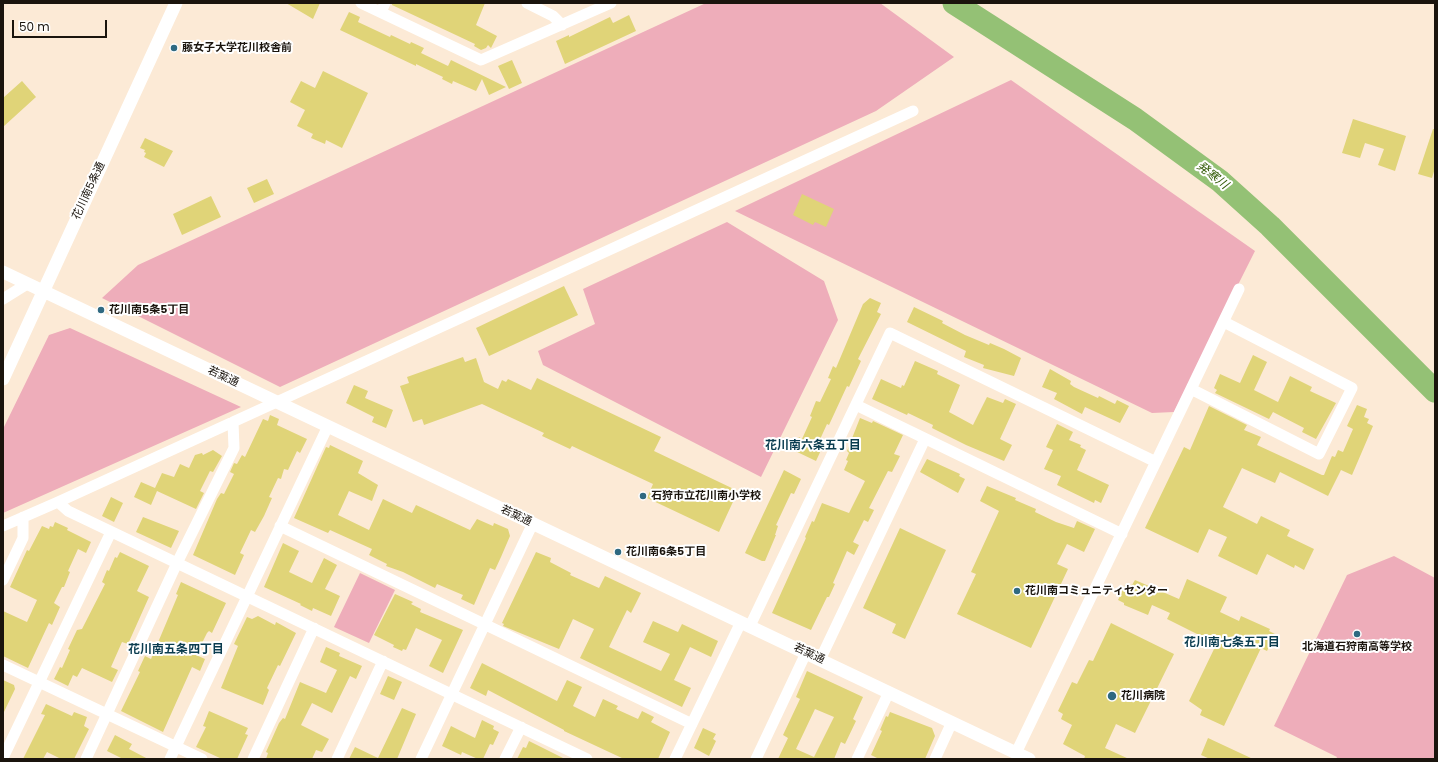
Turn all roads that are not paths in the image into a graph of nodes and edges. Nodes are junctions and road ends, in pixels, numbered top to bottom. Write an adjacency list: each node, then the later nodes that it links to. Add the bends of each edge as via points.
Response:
1 (176, 3): 11 (street, 花川南5条通)
2 (361, 3): 5 (street)
3 (527, 3): 6 (street, via 553,16)
4 (611, 3): 6 (street)
5 (383, 8): 6 (street, via 481,60)
6 (562, 25)
7 (913, 111): 16 (street)
8 (3, 272): 9 (street, 若葉通)
9 (27, 284): 11 (street, 若葉通); 12 (street)
10 (1239, 289): 13 (street)
11 (42, 291): 14 (street, 花川南5条通); 16 (street, 若葉通)
12 (3, 299)
13 (1224, 322): 15 (street); 15 (street, via 1352,388 1319,454)
14 (3, 379)
15 (1191, 389): 21 (street)
16 (276, 402): 18 (street); 19 (street, 若葉通)
17 (856, 405): 20 (street); 21 (street, via 890,333); 33 (street)
18 (233, 422): 22 (street); 29 (street, via 234,448)
19 (328, 426): 24 (street, 若葉通); 26 (street)
20 (925, 439): 28 (street); 37 (street)
21 (1156, 462): 28 (street)
22 (58, 502): 23 (street); 27 (street, via 68,511)
23 (23, 517): 25 (street); 30 (street, via 23,538)
24 (533, 524): 32 (street); 33 (street, 若葉通)
25 (3, 526)
26 (280, 526): 31 (street); 32 (street)
27 (111, 532): 29 (street); 39 (street)
28 (1122, 534): 47 (street)
29 (177, 563): 31 (street); 42 (street)
30 (3, 580)
31 (246, 596): 34 (street); 46 (street)
32 (486, 624): 41 (street); 44 (street)
33 (745, 624): 35 (street, 若葉通); 44 (street)
34 (314, 628): 36 (street); 52 (street)
35 (806, 653): 37 (street, 若葉通); 58 (street)
36 (383, 660): 41 (street); 53 (street)
37 (820, 660): 40 (street, 若葉通)
38 (3, 665): 39 (street)
39 (38, 682): 42 (street); 48 (street)
40 (889, 692): 43 (street, 若葉通); 59 (street)
41 (452, 693): 45 (street); 54 (street)
42 (106, 714): 46 (street); 49 (street)
43 (952, 722): 47 (street, 若葉通); 60 (street)
44 (692, 724): 57 (street)
45 (521, 727): 55 (street); 56 (street)
46 (175, 746): 50 (street); 51 (street)
47 (1015, 756): 61 (street, 若葉通)
48 (3, 758)
49 (86, 759)
50 (170, 759)
51 (202, 759)
52 (253, 759)
53 (337, 759)
54 (421, 759)
55 (505, 759)
56 (587, 759)
57 (674, 759)
58 (756, 759)
59 (857, 759)
60 (935, 759)
61 (1029, 759)

